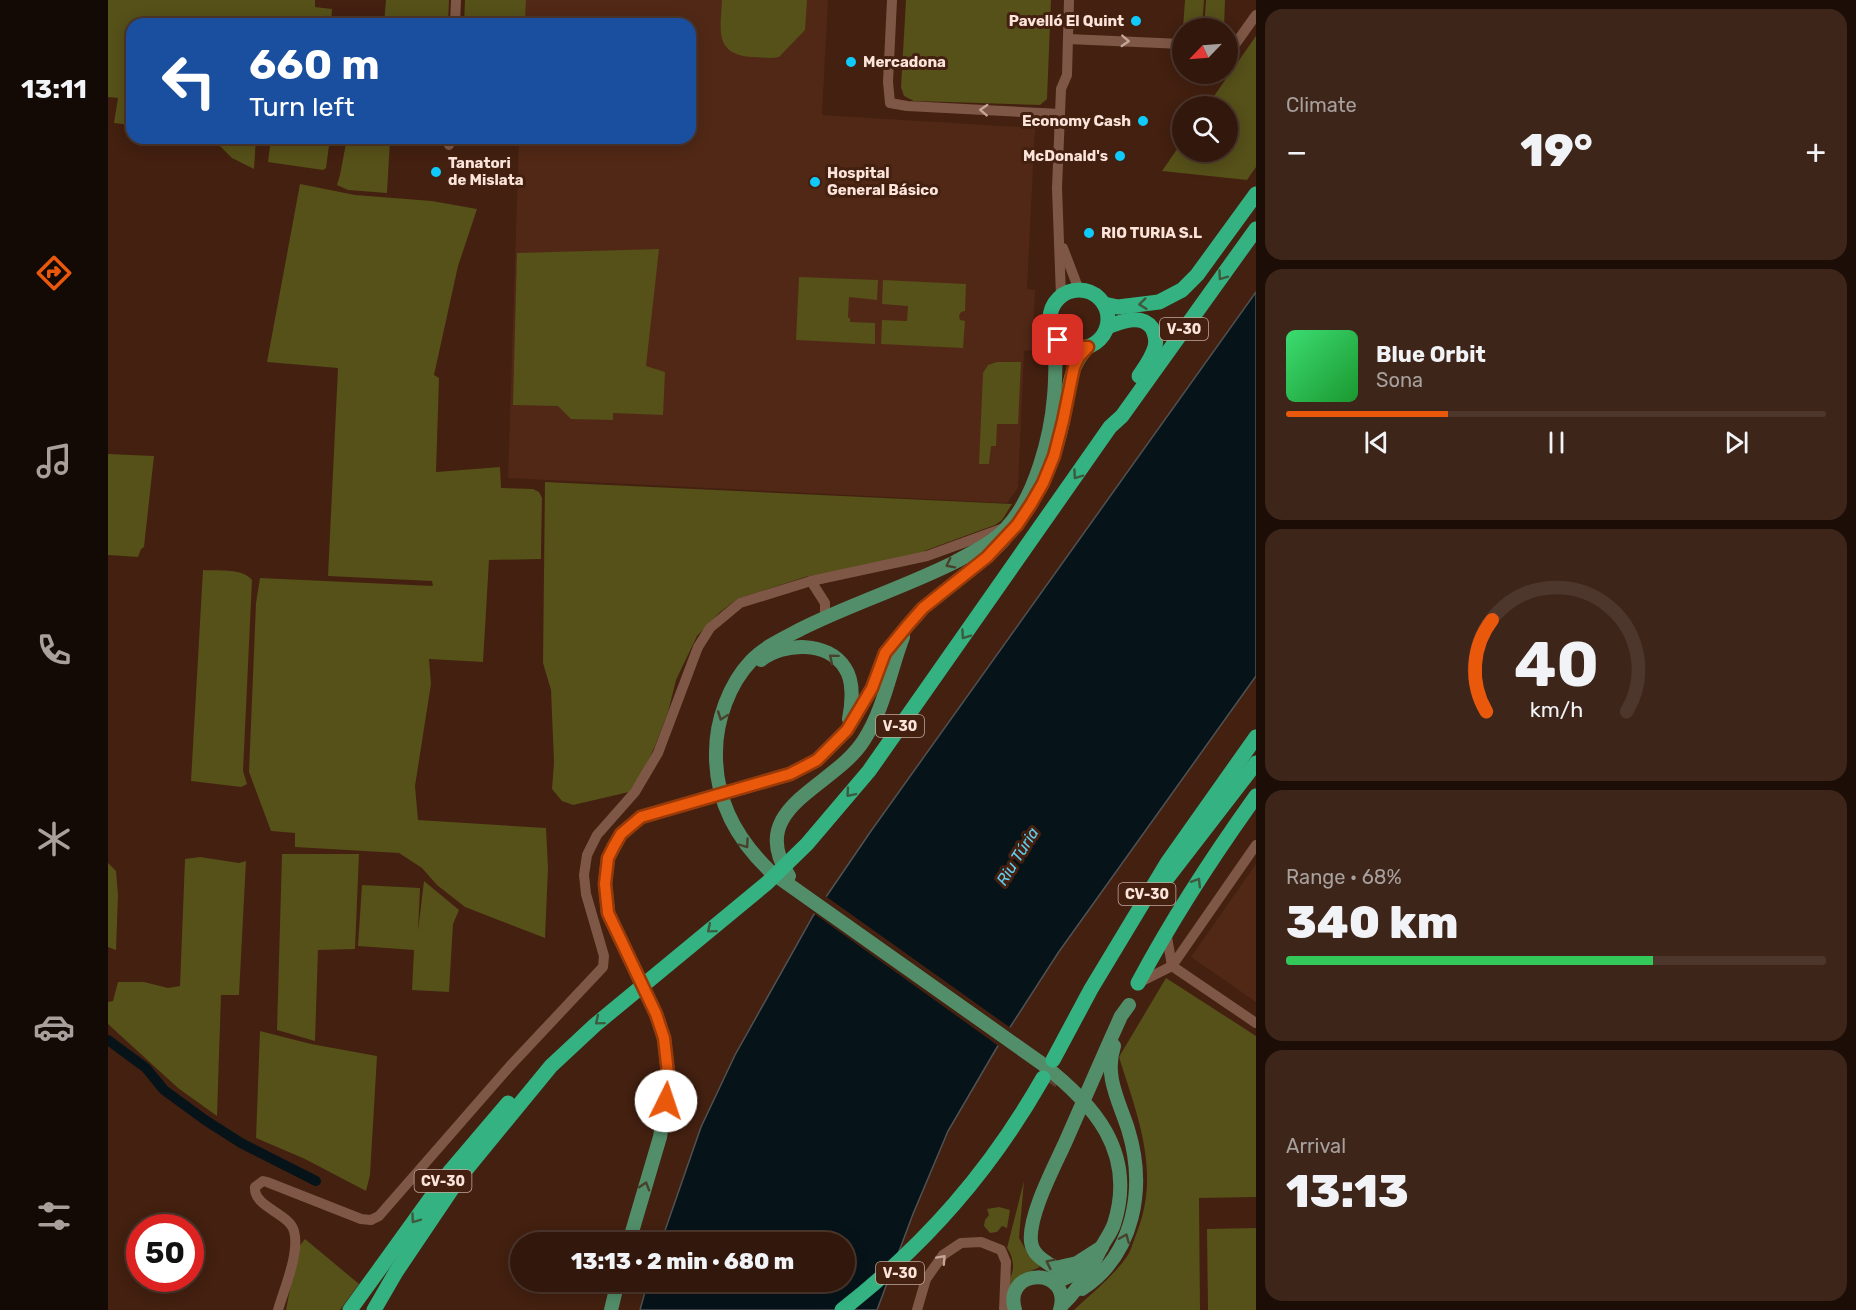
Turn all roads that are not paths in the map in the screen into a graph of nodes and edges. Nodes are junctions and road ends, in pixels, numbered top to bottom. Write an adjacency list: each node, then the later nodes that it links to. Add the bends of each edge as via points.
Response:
1 (456, 0): 5 (street)
2 (892, 0): 9 (street, one-way to 2, via 890,103)
3 (1070, 0): 7 (street)
4 (1256, 15): 6 (street)
5 (455, 18)
6 (1238, 37)
7 (1068, 39): 8 (street, one-way to 8); 9 (street)
8 (1172, 44)
9 (1060, 114): 11 (street)
10 (1256, 194): 15 (highway, V-30, one-way to 15, via 1182,290 1159,302 1118,307)
11 (1058, 227): 13 (street); 14 (street)
12 (1256, 229): 19 (highway, V-30, one-way to 19, via 1122,416)
13 (1079, 290): 14 (highway); 15 (highway, via 1092,293)
14 (1061, 296): 17 (highway, via 1053,305 1050,320)
15 (1104, 304): 16 (highway)
16 (1107, 327): 18 (highway, via 1101,339); 19 (highway, via 1137,319 1147,322 1156,336 1151,357 1115,411)
17 (1056, 337): 18 (highway, via 1071,347); 20 (main road, via 1054,398 1045,447 1023,506)
18 (1088, 347): 23 (main road, via 1074,367 1054,456 1043,483 1017,525 987,557 923,608)
19 (1110, 427): 38 (highway, V-30, one-way to 38, via 869,771 807,844 767,883 603,1018)
20 (1007, 527): 21 (street, via 927,556); 22 (main road, one-way to 22, via 982,548 941,569)
21 (811, 581): 22 (street, via 825,603); 48 (street, via 740,603 710,628 698,647 658,753 635,792 597,835 587,855 586,894 604,956 603,967 379,1216 361,1220 267,1182 255,1187 257,1197 292,1225 295,1232 296,1248)
22 (825, 617): 24 (main road, via 776,642 751,661)
23 (908, 625): 25 (main road, via 885,653 872,688); 31 (main road, via 878,712 864,740 842,766 787,811 776,834 778,856)
24 (732, 689): 25 (main road, one-way to 24, via 852,699 846,669 828,651 796,646 764,658); 31 (main road, one-way to 31, via 718,725 717,777 729,817 752,853)
25 (847, 730): 41 (main road, one-way to 25, via 660,1137 669,1082 664,1038 656,1014 608,913 608,858 621,834 641,817 790,774 817,760)
26 (1256, 737): 39 (highway, CV-30, via 1161,872 1091,989)
27 (1256, 747): 32 (highway, via 1186,844)
28 (1256, 763): 32 (highway)
29 (1256, 796): 33 (highway, one-way to 29)
30 (1256, 845): 34 (street)
31 (787, 881): 39 (main road)
32 (1162, 885): 39 (highway)
33 (1166, 931): 34 (street); 35 (highway)
34 (1172, 966): 35 (street); 37 (street)
35 (1138, 983): 36 (main road)
36 (1129, 1005): 42 (main road, one-way to 36, via 1077,1263 1056,1268 1033,1251 1031,1231 1036,1210); 46 (main road, one-way to 36, via 1114,1259 1130,1226 1134,1206 1133,1150 1109,1071)
37 (1256, 1023)
38 (551, 1066): 49 (highway, CV-30, one-way to 49, via 506,1106 451,1170); 50 (highway, V-30, via 460,1177)
39 (1049, 1070): 40 (highway, CV-30, via 1010,1133); 42 (main road, via 1078,1093 1099,1117 1116,1153 1119,1190 1114,1224)
40 (939, 1230): 52 (highway, CV-30); 53 (highway, V-30, via 902,1272)
41 (632, 1232)
42 (1102, 1247): 43 (main road, via 1074,1274); 46 (main road)
43 (1054, 1283): 44 (main road, via 1047,1278 1031,1278); 47 (main road, via 1061,1295)
44 (1010, 1290): 54 (street, one-way to 44, via 926,1279 943,1255 961,1243 981,1242 1001,1250); 55 (street); 56 (main road)
45 (615, 1292): 51 (main road)
46 (1072, 1295): 47 (main road)
47 (1061, 1307)
48 (278, 1310)
49 (351, 1310)
50 (374, 1310)
51 (611, 1310)
52 (842, 1310)
53 (856, 1310)
54 (917, 1310)
55 (1004, 1310)
56 (1015, 1310)

